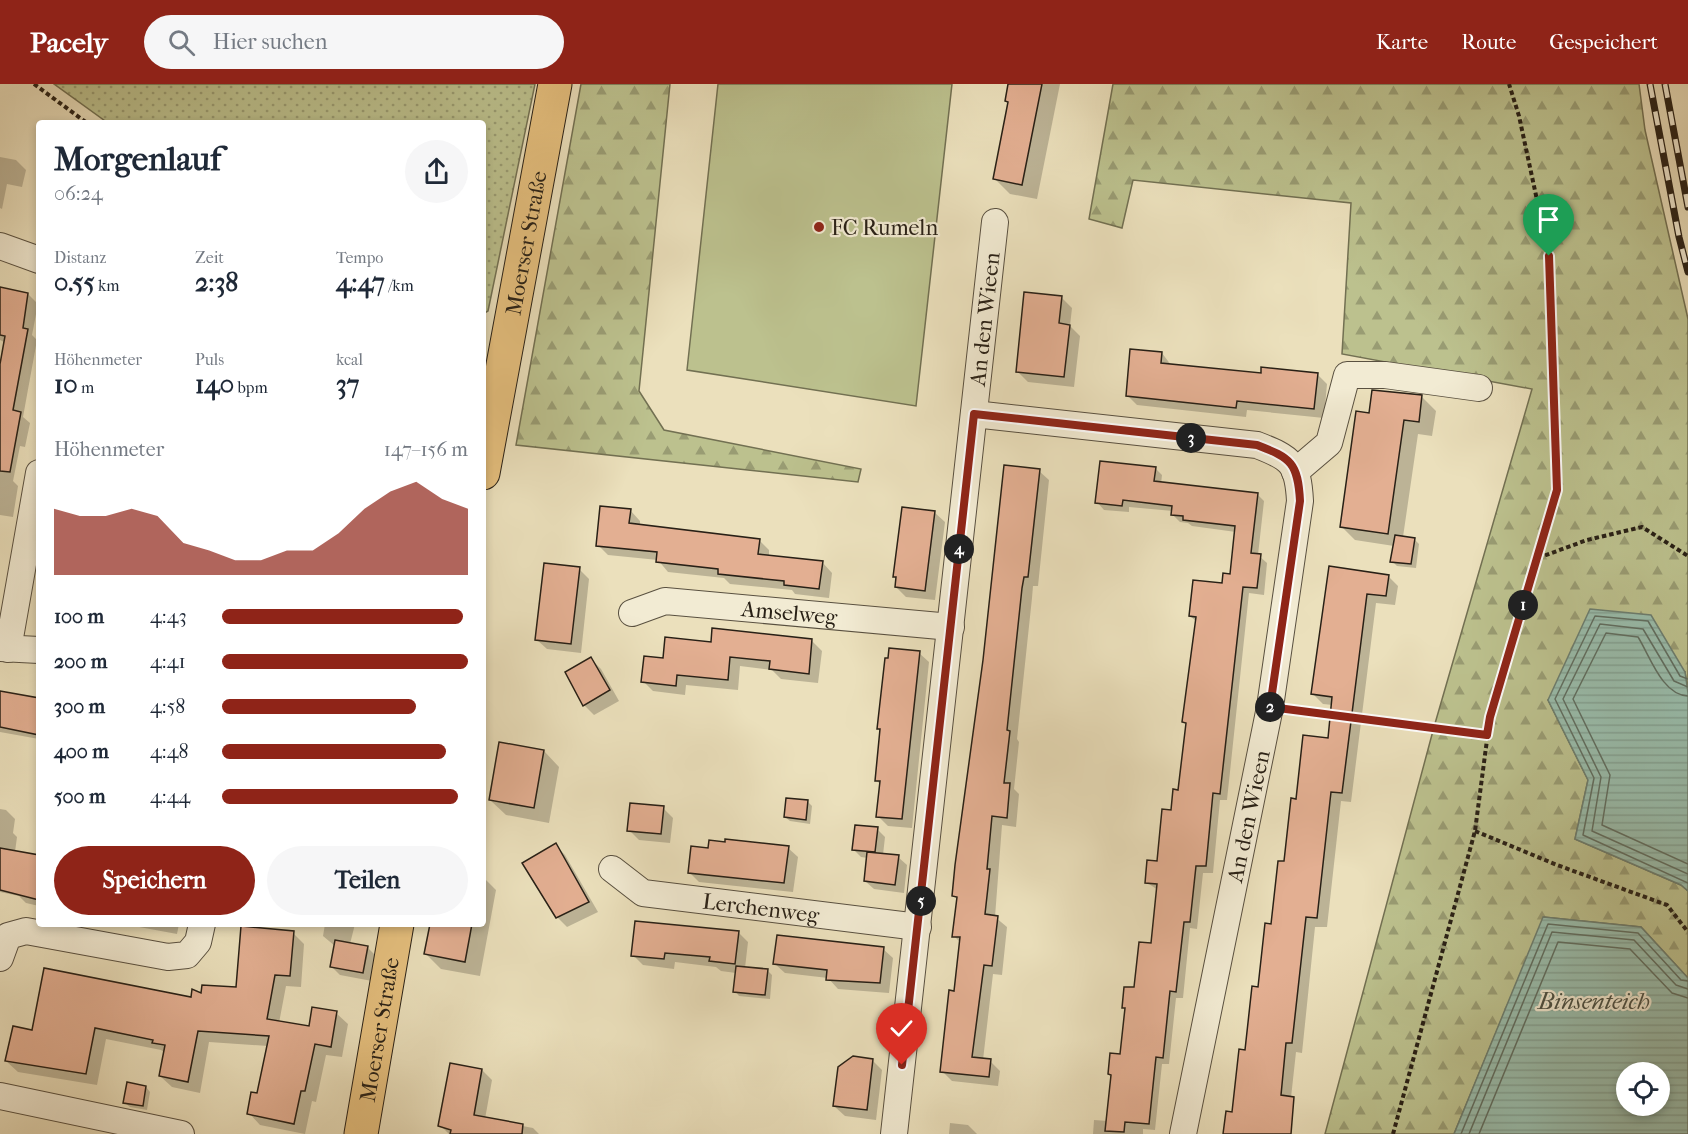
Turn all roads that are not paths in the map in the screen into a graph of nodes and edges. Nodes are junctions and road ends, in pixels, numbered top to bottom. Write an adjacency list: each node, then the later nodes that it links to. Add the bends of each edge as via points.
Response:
1 (555, 84): 7 (main road, Moerser Straße)
2 (995, 222): 6 (street, An den Wieen)
3 (0, 246): 4 (street)
4 (36, 259)
5 (1479, 388): 8 (street, via 1385,375 1347,375 1329,443)
6 (974, 414): 8 (street, An den Wieen, via 1257,445 1285,456); 11 (street, An den Wieen)
7 (486, 457)
8 (1295, 472): 23 (street, An den Wieen, via 1299,476 1300,501 1270,707)
9 (36, 488): 12 (street)
10 (632, 613): 11 (street, Amselweg, via 665,601)
11 (951, 627): 17 (street, An den Wieen)
12 (4, 649): 13 (street)
13 (36, 650)
14 (612, 869): 17 (street, Lerchenweg, via 643,892)
15 (201, 927): 18 (street, via 198,942 187,955 168,957 26,931 8,936)
16 (396, 927): 21 (main road, Moerser Straße)
17 (918, 927): 22 (street, An den Wieen)
18 (0, 958)
19 (0, 1096): 20 (street)
20 (181, 1134)
21 (361, 1134)
22 (894, 1134)
23 (1183, 1134)

